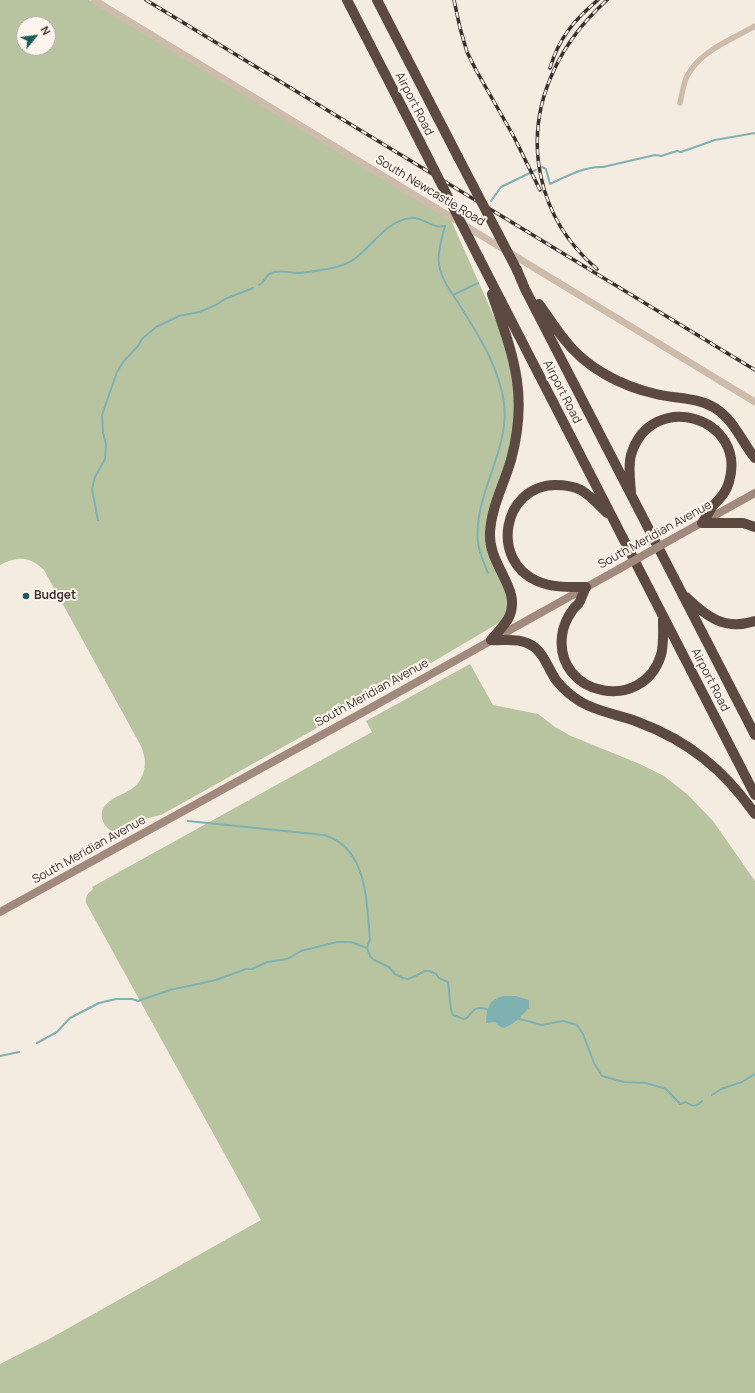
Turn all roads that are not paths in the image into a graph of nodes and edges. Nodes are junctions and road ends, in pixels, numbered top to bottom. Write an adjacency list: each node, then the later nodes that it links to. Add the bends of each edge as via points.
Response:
1 (94, 0): 8 (street, South Newcastle Road)
2 (347, 0): 6 (highway, Airport Road, bridge)
3 (377, 0): 7 (highway, Airport Road, bridge)
4 (755, 26): 5 (street, via 696,62 683,87)
5 (680, 103)
6 (479, 258): 12 (highway, Airport Road); 19 (highway, via 511,350 518,382 519,406 515,442 493,515 490,534 494,559 509,587 513,603 507,620)
7 (527, 290): 9 (highway, via 564,339 592,366 633,388 697,401 716,408 733,423); 11 (highway, Airport Road)
8 (755, 402)
9 (755, 458)
10 (755, 493): 13 (main road, South Meridian Avenue)
11 (631, 496): 13 (highway, via 629,467 635,444 642,435 651,426 674,416 698,419 717,432 729,450 731,460 729,483 725,493); 16 (highway, Airport Road)
12 (614, 520): 15 (highway, via 585,492 562,485 551,485 531,492 511,514 507,533 509,548 523,572 548,585); 17 (highway, Airport Road)
13 (702, 523): 14 (highway, via 736,522); 15 (main road, South Meridian Avenue, bridge)
14 (755, 527)
15 (586, 587): 17 (highway, via 580,602 565,624 562,645 572,672 578,679 595,689 612,692 629,689 638,685 651,673 661,656); 19 (main road, South Meridian Avenue)
16 (680, 591): 18 (highway, via 714,620 733,624); 20 (highway, Airport Road)
17 (663, 616): 21 (highway, Airport Road)
18 (755, 621)
19 (491, 640): 22 (highway, via 528,643 542,655 556,680 573,697 592,707 658,729 688,746 717,768); 23 (main road, South Meridian Avenue)
20 (755, 736)
21 (755, 795)
22 (755, 814)
23 (0, 912)

